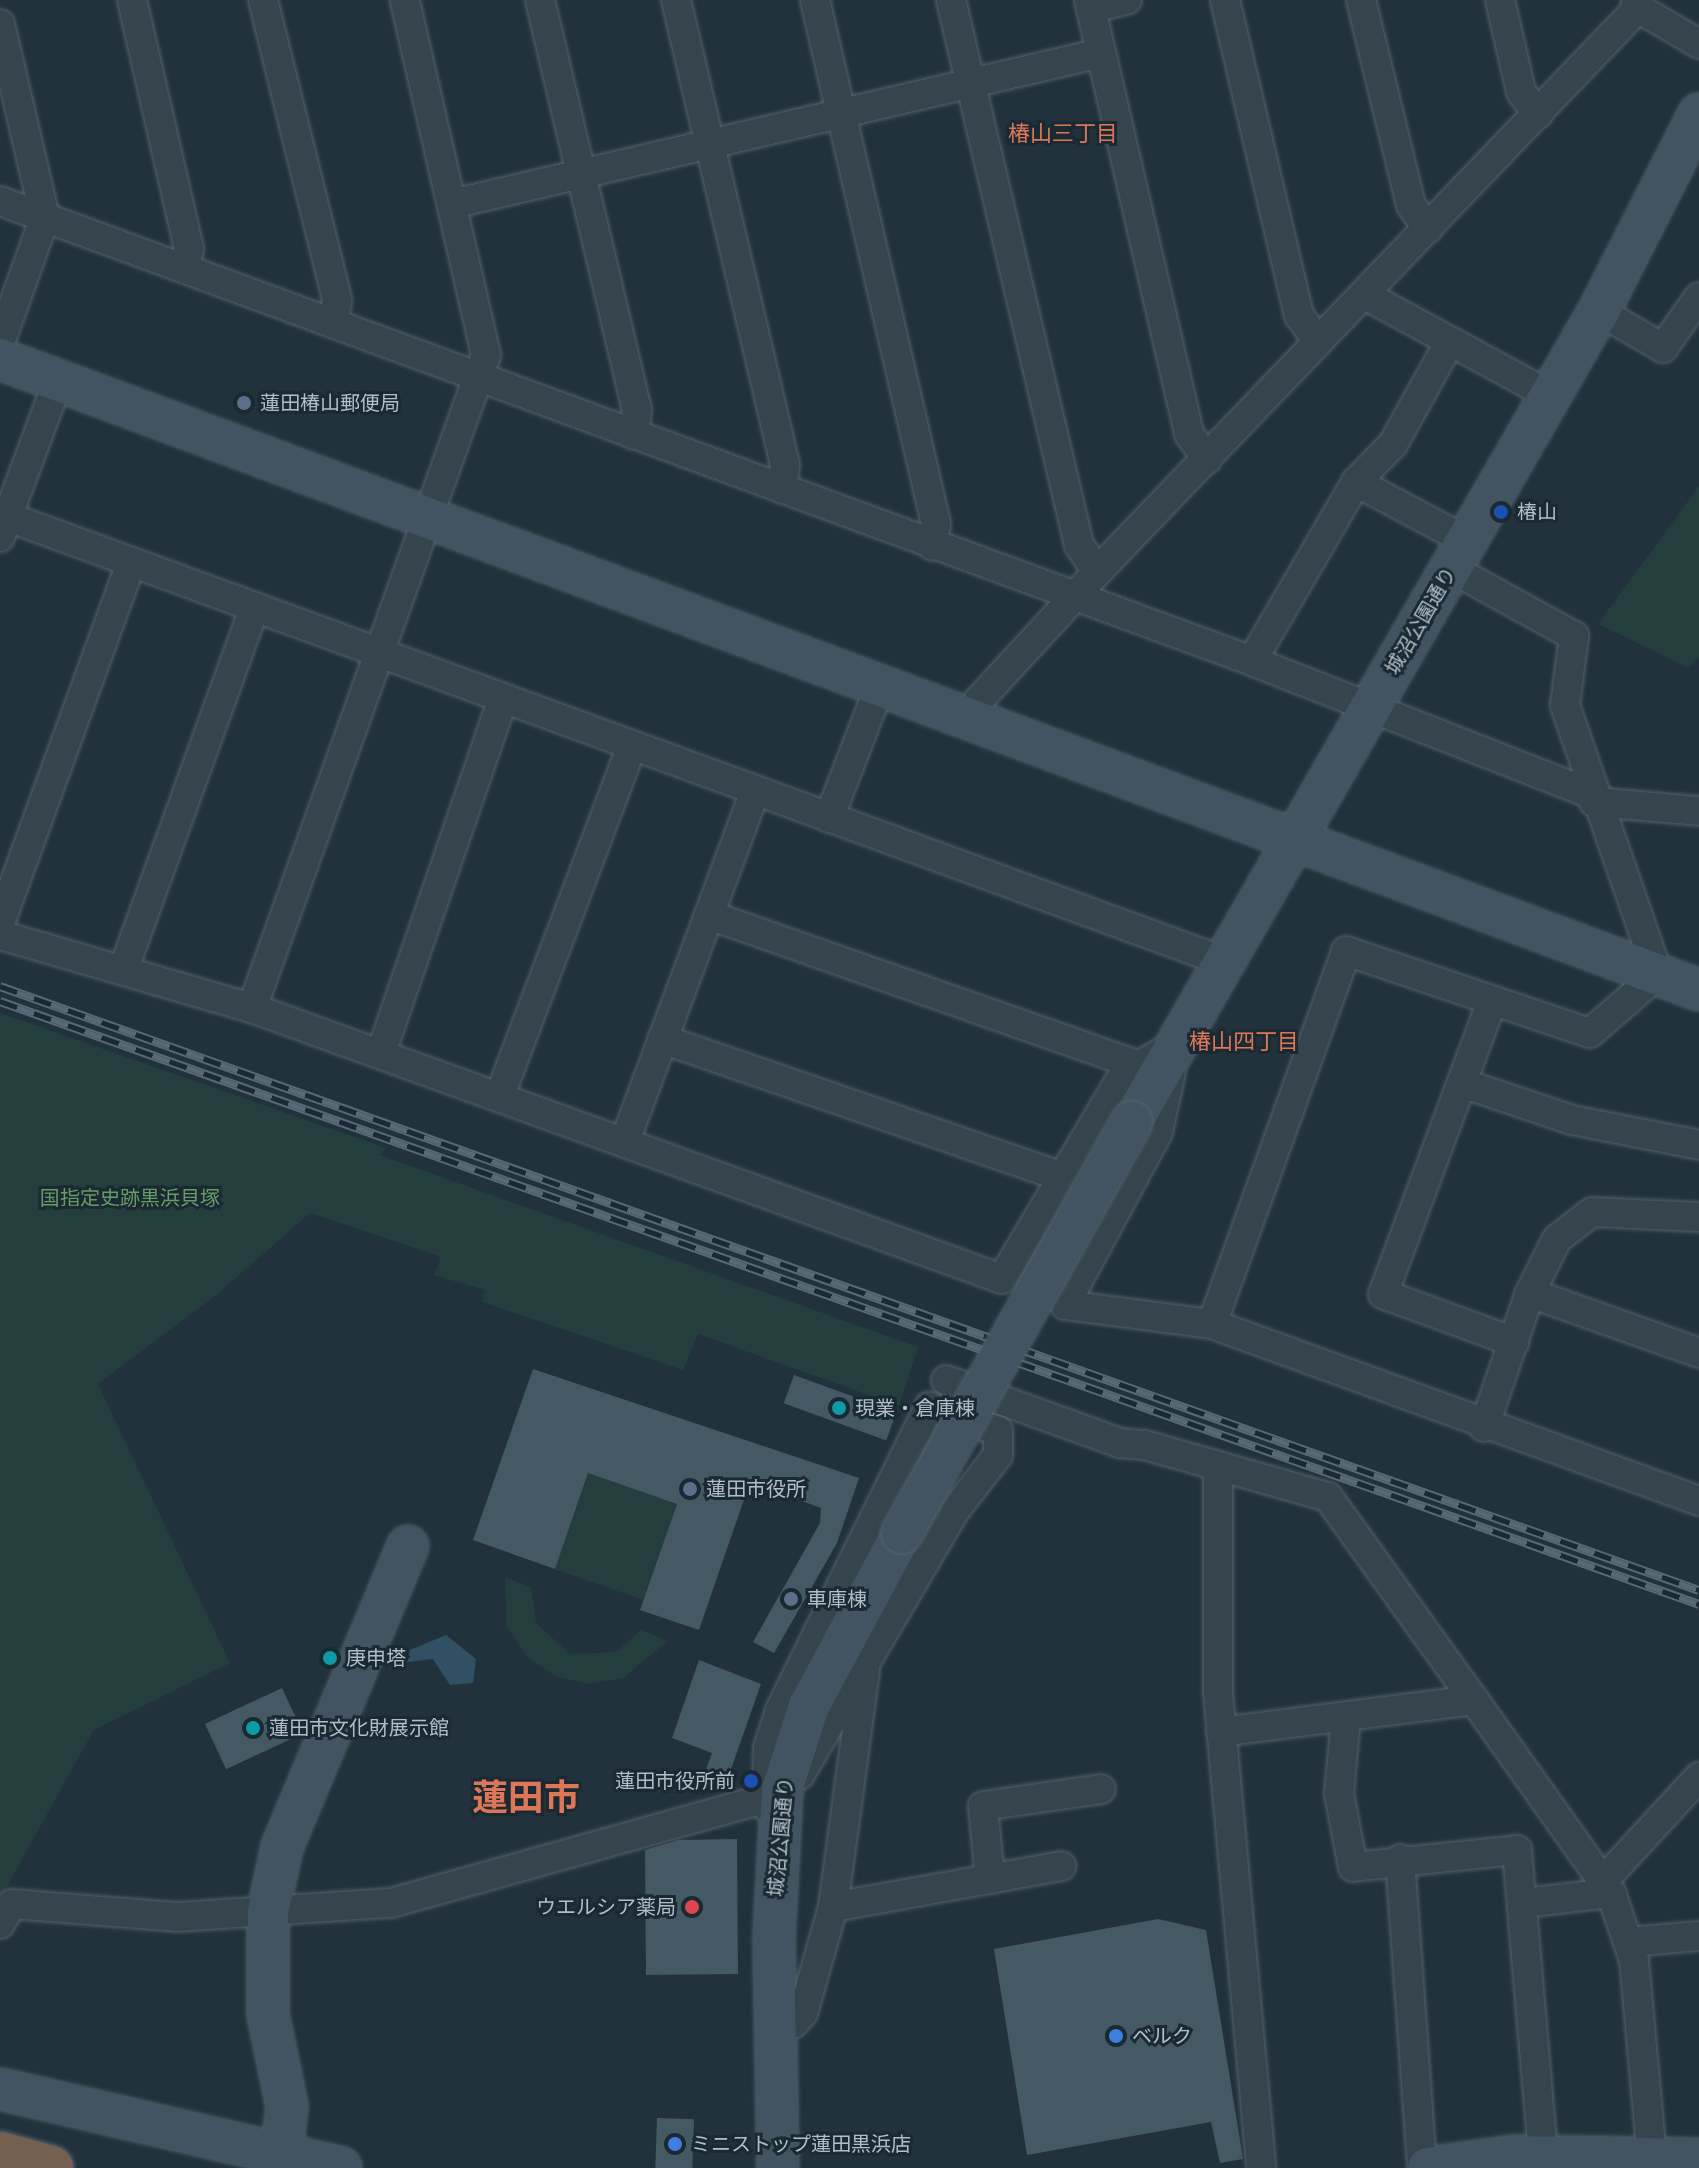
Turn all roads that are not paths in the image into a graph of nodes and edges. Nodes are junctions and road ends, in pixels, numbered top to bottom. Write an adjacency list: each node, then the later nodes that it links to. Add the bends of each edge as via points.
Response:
1 (132, 0): 27 (street, via 189,249)
2 (263, 0): 31 (street, via 337,300)
3 (405, 0): 24 (street)
4 (540, 0): 22 (street)
5 (676, 0): 21 (street)
6 (815, 0): 18 (street)
7 (951, 0): 17 (street)
8 (1127, 0): 12 (street)
9 (1225, 0): 32 (street, via 1299,315)
10 (1361, 0): 26 (street, via 1411,205)
11 (1500, 0): 19 (street, via 1521,92)
12 (1090, 4): 16 (street)
13 (1637, 4): 15 (street); 19 (street)
14 (0, 24): 25 (street)
15 (1699, 44)
16 (1101, 53): 17 (street); 40 (street, via 1189,434)
17 (970, 82): 18 (street); 48 (street, via 1079,545)
18 (842, 112): 21 (street); 45 (street, via 936,524)
19 (1538, 114): 26 (street)
20 (1699, 114): 30 (street, 城沼公園通り)
21 (710, 143): 22 (street); 42 (street, via 785,465)
22 (582, 173): 24 (street); 39 (street, via 637,410)
23 (0, 201): 25 (street)
24 (452, 204): 36 (street, via 486,355)
25 (45, 217): 27 (street); 33 (street)
26 (1428, 229): 28 (street)
27 (185, 266): 31 (street)
28 (1365, 295): 32 (street); 34 (street)
29 (1699, 297): 30 (street, via 1663,348)
30 (1599, 311): 38 (street, 城沼公園通り)
31 (333, 324): 36 (street)
32 (1318, 342): 40 (street)
33 (0, 343)
34 (1449, 343): 38 (street); 41 (street, via 1393,444)
35 (0, 359): 37 (street)
36 (481, 379): 39 (street); 43 (street)
37 (58, 381): 43 (street); 44 (street)
38 (1551, 396): 46 (street, 城沼公園通り)
39 (634, 435): 42 (street)
40 (1207, 459): 48 (street)
41 (1356, 482): 46 (street); 52 (street)
42 (782, 489): 45 (street)
43 (431, 517): 51 (street); 53 (street)
44 (2, 523): 47 (street)
45 (932, 546): 49 (street)
46 (1460, 555): 55 (street, 城沼公園通り); 59 (street, via 1574,636 1565,705)
47 (131, 563): 50 (street); 64 (street)
48 (1097, 572): 49 (street)
49 (1074, 597): 52 (street); 56 (street, via 979,700)
50 (254, 608): 51 (street); 67 (street)
51 (383, 655): 54 (street); 71 (street)
52 (1252, 661): 55 (street)
53 (881, 683): 56 (street); 61 (street)
54 (503, 699): 57 (street); 74 (street)
55 (1370, 708): 59 (street); 62 (street, 城沼公園通り)
56 (973, 717): 62 (street)
57 (632, 746): 58 (street); 77 (street)
58 (755, 791): 61 (street); 63 (street)
59 (1593, 798): 60 (street); 68 (street)
60 (1699, 811)
61 (829, 818): 66 (street)
62 (1297, 836): 66 (street, 城沼公園通り); 68 (street)
63 (709, 915): 72 (street); 75 (street)
64 (0, 923)
65 (0, 935): 67 (street)
66 (1223, 961): 73 (street, 城沼公園通り)
67 (124, 968): 71 (street)
68 (1658, 974): 69 (street); 70 (street, via 1590,1033)
69 (1699, 990)
70 (1491, 1004): 76 (street); 83 (street, via 1346,951)
71 (252, 1008): 74 (street)
72 (662, 1039): 78 (street); 80 (street)
73 (1176, 1044): 75 (street); 83 (street, via 1158,1132 1065,1305); 97 (street, 城沼公園通り, bridge, via 809,1706)
74 (381, 1053): 77 (street)
75 (1139, 1066): 80 (street, via 1123,1075)
76 (1462, 1083): 79 (street, via 1572,1120); 84 (street, via 1383,1294)
77 (500, 1095): 78 (street)
78 (625, 1141): 80 (street, via 1002,1279)
79 (1699, 1145)
80 (1062, 1177)
81 (1698, 1214): 82 (street, via 1592,1212 1557,1239)
82 (1530, 1293): 84 (street); 85 (street)
83 (1212, 1324): 87 (street)
84 (1514, 1342): 87 (street)
85 (1699, 1353)
86 (946, 1380): 88 (street, via 1120,1443)
87 (1484, 1427): 89 (street)
88 (1218, 1466): 92 (street, via 1328,1497); 94 (street)
89 (1699, 1501)
90 (408, 1546): 104 (street, via 282,1847)
91 (870, 1650): 97 (street); 97 (street, via 954,1512 998,1455 998,1431 929,1407 784,1699 768,1748); 103 (street)
92 (1474, 1700): 93 (street); 101 (street)
93 (1346, 1717): 94 (street); 98 (street, via 1339,1794 1353,1867)
94 (1221, 1732): 119 (street)
95 (1699, 1777): 101 (street)
96 (1101, 1789): 100 (street, via 983,1806)
97 (772, 1811): 104 (street, via 391,1903); 108 (street, 城沼公園通り)
98 (1400, 1859): 102 (street, via 1517,1850); 120 (street)
99 (1061, 1866): 100 (street)
100 (990, 1879): 103 (street)
101 (1608, 1886): 102 (street); 107 (street)
102 (1524, 1903): 112 (street)
103 (833, 1907): 108 (street, via 803,2013)
104 (268, 1912): 105 (street, via 178,1917 12,1904); 110 (street, via 268,2014 287,2106)
105 (0, 1924)
106 (1699, 1936): 107 (street)
107 (1629, 1942): 113 (street, via 1643,2024)
108 (775, 2028): 118 (street, 城沼公園通り)
109 (0, 2089): 110 (street)
110 (282, 2152): 117 (street)
111 (0, 2154): 116 (highway)
112 (1543, 2155): 115 (street); 121 (street)
113 (1652, 2156): 114 (street); 115 (street)
114 (1699, 2159)
115 (1583, 2161)
116 (51, 2168)
117 (341, 2168)
118 (778, 2168)
119 (1261, 2168)
120 (1425, 2168): 121 (street)
121 (1435, 2168)

